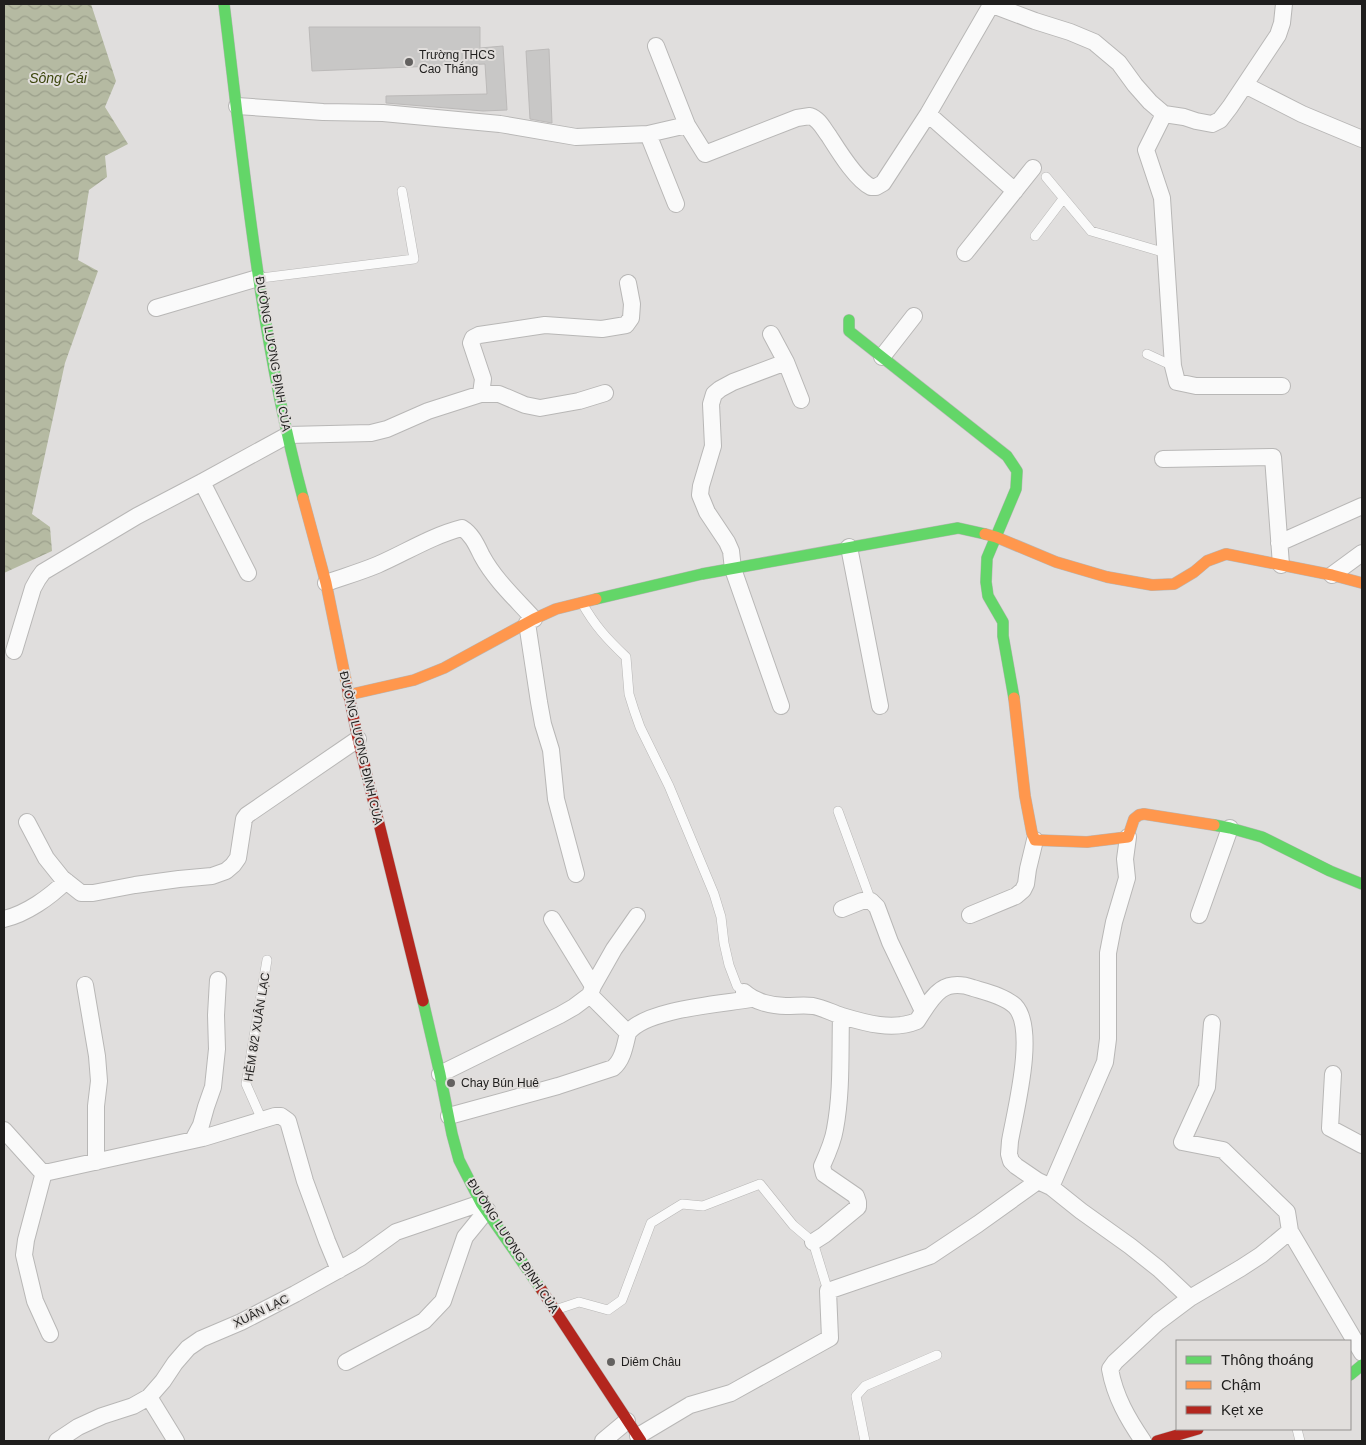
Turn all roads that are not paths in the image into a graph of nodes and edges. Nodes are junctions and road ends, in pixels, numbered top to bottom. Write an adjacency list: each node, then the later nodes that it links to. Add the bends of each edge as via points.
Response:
1 (224, 4): 6 (street, ĐƯỜNG LƯƠNG ĐỊNH CỦA)
2 (991, 4): 7 (street); 8 (street, via 1094,42 1119,64)
3 (1284, 4): 5 (street, via 1278,35)
4 (656, 46): 9 (street)
5 (1244, 86): 8 (street, via 1220,120 1212,124); 11 (street)
6 (236, 106): 10 (street, via 384,113 500,124 576,137); 20 (street, ĐƯỜNG LƯƠNG ĐỊNH CỦA)
7 (928, 114): 9 (street, via 883,183 876,187 863,181 818,121 810,116 797,118 706,154); 13 (street)
8 (1164, 114): 19 (street, via 1146,150 1162,198)
9 (687, 125): 10 (street)
10 (648, 134): 16 (street)
11 (1362, 139)
12 (1039, 173): 13 (street); 15 (lane)
13 (1014, 191): 18 (street)
14 (402, 192): 20 (lane, via 414,259)
15 (1063, 199): 17 (lane); 19 (lane, via 1091,231)
16 (676, 204)
17 (1035, 236)
18 (966, 253)
19 (1166, 253): 29 (street)
20 (258, 278): 22 (street); 34 (street, ĐƯỜNG LƯƠNG ĐỊNH CỦA)
21 (628, 283): 32 (street, via 632,304 631,318 626,325 602,328 545,325 473,338 471,343 483,379)
22 (156, 308)
23 (914, 316): 27 (street)
24 (849, 320): 27 (street, via 849,331)
25 (771, 334): 28 (street)
26 (1148, 354): 29 (lane)
27 (882, 357): 38 (street, via 1007,456 1017,471 1016,489)
28 (786, 362): 33 (street); 43 (street, via 720,389 714,394 711,404 713,446 700,495 727,542)
29 (1173, 366): 30 (street, via 1177,382 1196,386)
30 (1282, 386)
31 (605, 393): 32 (street, via 540,408 499,394)
32 (481, 394): 34 (street, via 371,433)
33 (802, 400)
34 (288, 435): 36 (street); 46 (street, ĐƯỜNG LƯƠNG ĐỊNH CỦA)
35 (1163, 459): 39 (street, via 1273,457)
36 (202, 482): 44 (street); 50 (street, via 43,572 33,588)
37 (1362, 506): 39 (street)
38 (996, 537): 40 (street, via 958,528); 42 (street, via 1056,562 1152,585 1174,584 1207,561 1226,554); 59 (street, via 986,558 986,582 988,596 1003,622 1025,796)
39 (1280, 544): 42 (street)
40 (849, 547): 43 (street); 53 (street)
41 (1362, 553): 45 (street)
42 (1281, 565): 45 (street)
43 (734, 569): 48 (street); 52 (street)
44 (248, 573)
45 (1332, 575): 47 (street)
46 (326, 583): 49 (street, via 378,565 418,544 462,528); 51 (street, ĐƯỜNG LƯƠNG ĐỊNH CỦA)
47 (1362, 583)
48 (582, 603): 49 (street); 74 (lane, via 604,636 626,657 629,694 640,727 669,786 714,894 729,965 738,986)
49 (530, 621): 51 (street, via 444,668 414,680); 60 (street, via 539,702 551,750 556,799)
50 (14, 652)
51 (348, 695): 54 (street, ĐƯỜNG LƯƠNG ĐỊNH CỦA)
52 (781, 706)
53 (880, 706)
54 (358, 739): 61 (street, via 247,814 238,858 226,871 212,876 179,878 93,893 81,893); 79 (street, ĐƯỜNG LƯƠNG ĐỊNH CỦA)
55 (838, 811): 63 (lane)
56 (28, 822): 61 (street, via 46,858)
57 (1230, 828): 58 (street, via 1139,814 1133,819); 62 (street, via 1262,837); 66 (street)
58 (1128, 837): 59 (street, via 1087,842); 88 (street, via 1127,878 1108,953 1105,1062)
59 (1035, 840): 65 (street, via 1022,890 1016,896)
60 (576, 874)
61 (66, 881): 69 (street, via 45,899)
62 (1362, 884)
63 (871, 902): 64 (street, via 862,901); 75 (street, via 877,907)
64 (842, 909)
65 (970, 915)
66 (1199, 915)
67 (637, 916): 73 (street, via 614,948)
68 (552, 918): 73 (street)
69 (4, 919)
70 (267, 960): 82 (lane, HẺM 8/2 XUÂN LẠC, via 246,1084)
71 (218, 980): 84 (street, via 217,1049 212,1087)
72 (86, 984): 86 (street, via 99,1081)
73 (591, 990): 78 (street); 79 (street, via 574,1007 560,1015)
74 (748, 996): 76 (street, via 785,1006 825,1008); 78 (street, via 665,1012 642,1022)
75 (923, 1012): 76 (street, via 917,1021 891,1026); 88 (street, via 939,990 955,985 996,995 1012,1004 1021,1014 1024,1060 1009,1154 1016,1166)
76 (841, 1016): 91 (street, via 840,1083 835,1130 822,1166 824,1174 856,1196 858,1207)
77 (1212, 1022): 90 (street, via 1207,1087 1182,1142 1223,1150 1287,1212)
78 (628, 1034): 81 (street, via 620,1059 613,1068)
79 (440, 1074): 81 (street, ĐƯỜNG LƯƠNG ĐỊNH CỦA)
80 (1333, 1074): 85 (street, via 1330,1128)
81 (449, 1116): 89 (street, ĐƯỜNG LƯƠNG ĐỊNH CỦA, via 459,1160)
82 (262, 1120): 84 (street); 92 (street, via 281,1116 288,1121 305,1181)
83 (4, 1130): 87 (street)
84 (193, 1140): 86 (street)
85 (1362, 1145)
86 (96, 1162): 87 (street)
87 (44, 1172): 96 (street, via 24,1255 35,1301)
88 (1045, 1184): 93 (street, via 930,1256); 94 (street, via 1159,1269)
89 (484, 1206): 92 (street, XUÂN LẠC, via 396,1232); 95 (street, ĐƯỜNG LƯƠNG ĐỊNH CỦA); 99 (street, via 465,1238 443,1301 424,1321)
90 (1290, 1231): 94 (street, via 1248,1264); 97 (street)
91 (813, 1242): 93 (lane); 95 (lane, via 793,1225 760,1184 703,1206 682,1204 652,1223 622,1300 608,1310 579,1302)
92 (339, 1270): 102 (street, XUÂN LẠC, via 265,1310 201,1339 174,1363 163,1382)
93 (828, 1291): 105 (street, via 830,1338 731,1394 690,1405)
94 (1190, 1298): 110 (street, via 1158,1322 1110,1370 1122,1408)
95 (555, 1310): 103 (street, ĐƯỜNG LƯƠNG ĐỊNH CỦA)
96 (50, 1334)
97 (1362, 1353)
98 (937, 1355): 109 (lane, via 865,1386 856,1396)
99 (346, 1362)
100 (1362, 1365): 101 (street)
101 (1351, 1374)
102 (149, 1396): 106 (street, XUÂN LẠC, via 133,1406 78,1427); 107 (street)
103 (627, 1421): 105 (street, ĐƯỜNG LƯƠNG ĐỊNH CỦA); 108 (street)
104 (1195, 1430): 111 (street)
105 (639, 1439)
106 (63, 1440)
107 (176, 1441)
108 (603, 1441)
109 (865, 1441)
110 (1143, 1441)
111 (1157, 1441)

